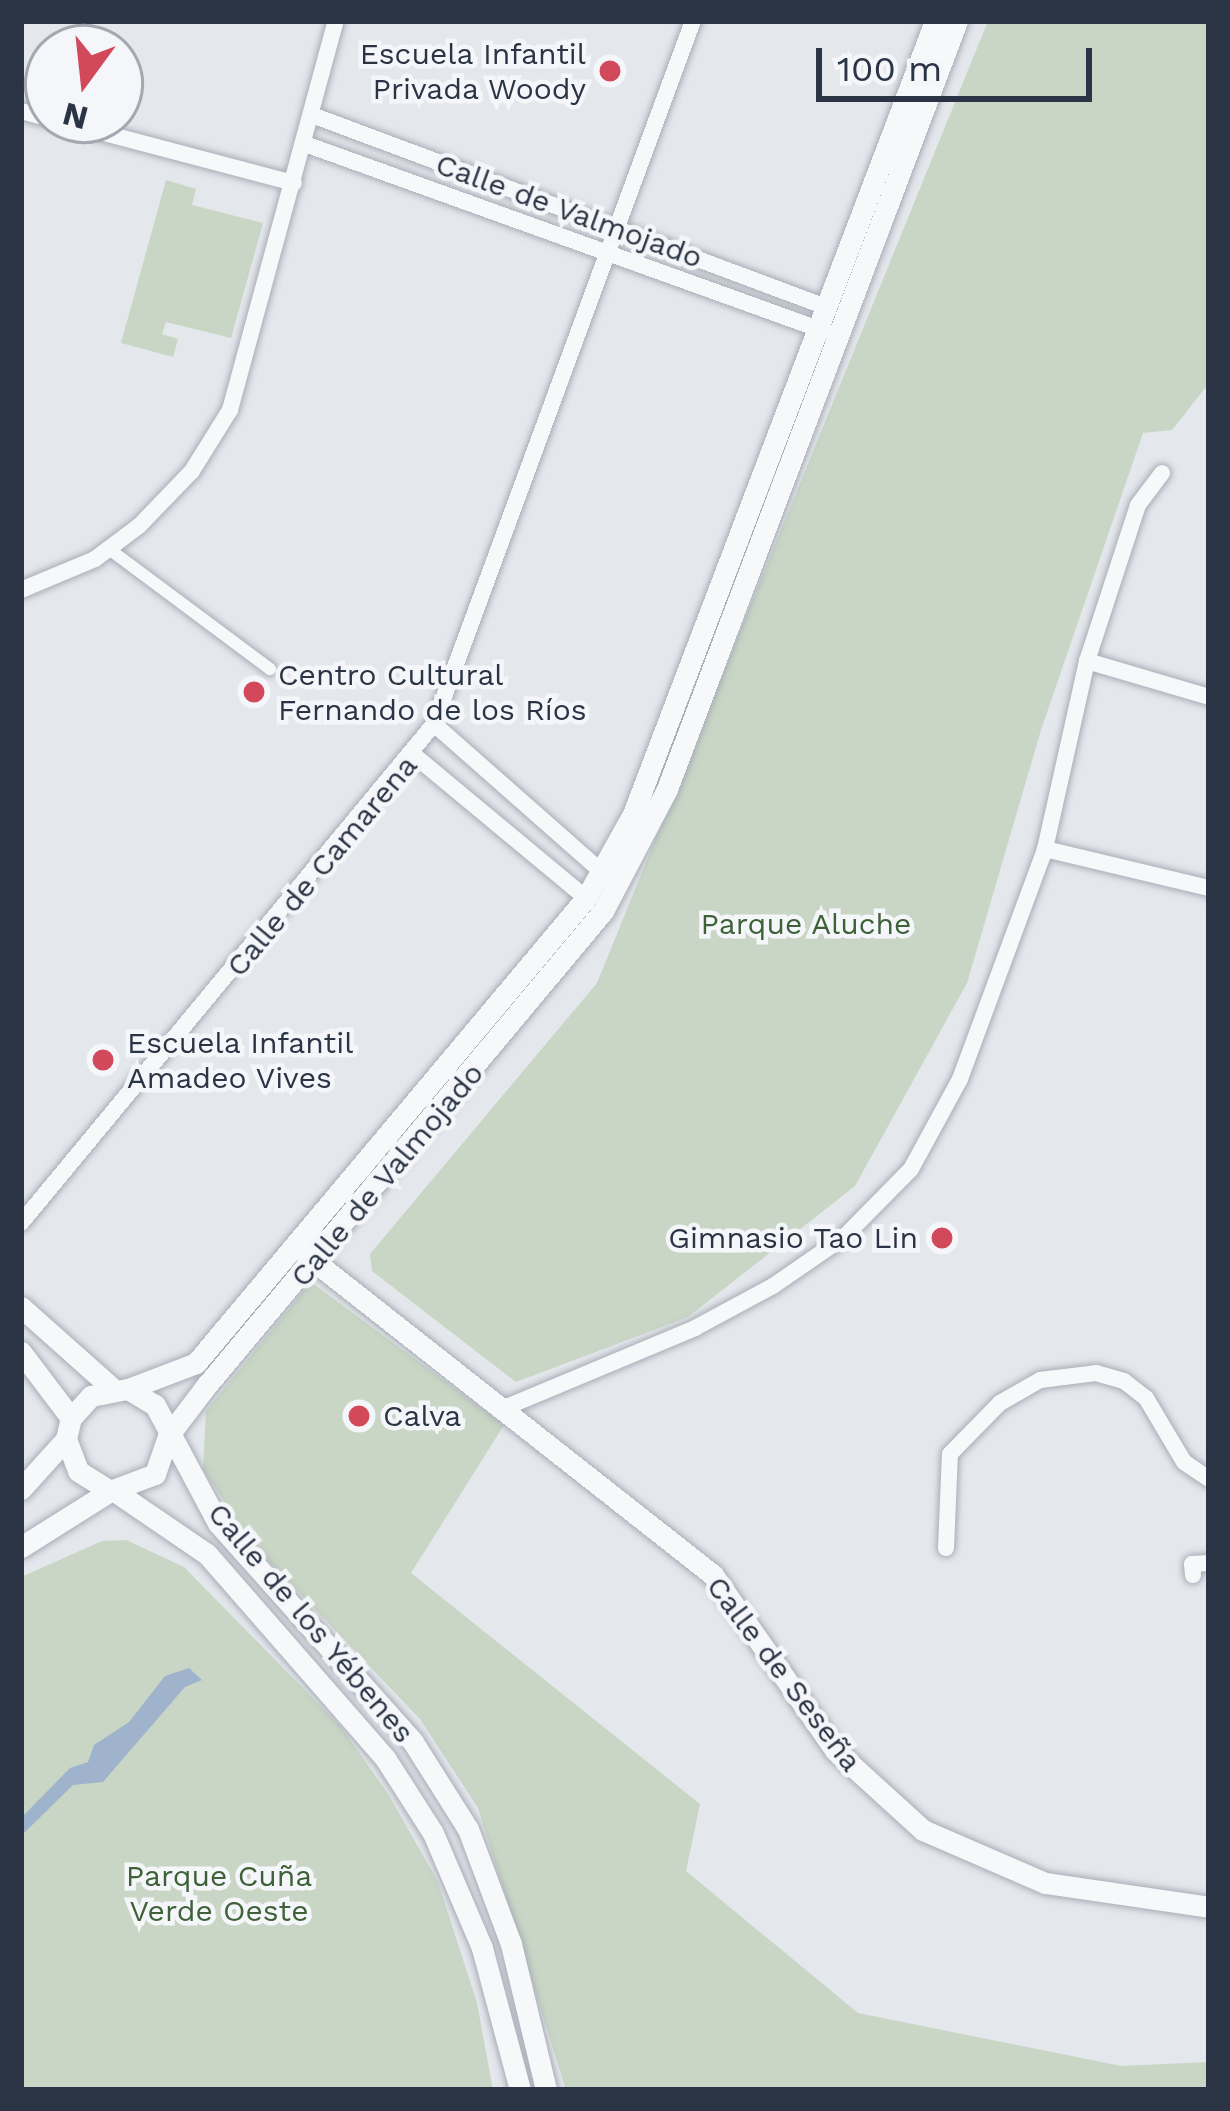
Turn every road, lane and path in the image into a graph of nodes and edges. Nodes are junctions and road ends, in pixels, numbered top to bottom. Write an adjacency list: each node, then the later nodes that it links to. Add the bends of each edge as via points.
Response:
1 (336, 21): 5 (street)
2 (693, 21): 9 (street)
3 (935, 21): 11 (street, Calle de Valmojado)
4 (957, 21): 12 (street, Calle de Valmojado)
5 (312, 115): 7 (street); 9 (street, Calle de Valmojado)
6 (144, 143): 8 (street)
7 (305, 144): 8 (street); 10 (street, Calle de Valmojado)
8 (294, 183): 15 (street, via 230,410 192,471)
9 (618, 230): 10 (street, Calle de Camarena); 11 (street, Calle de Valmojado)
10 (610, 255): 13 (street, Calle de Valmojado); 20 (street, Calle de Camarena)
11 (826, 307): 13 (street, Calle de Valmojado)
12 (842, 326): 13 (street); 25 (street, Calle de Valmojado, via 667,789)
13 (816, 333): 23 (street, Calle de Valmojado, via 633,814)
14 (1162, 473): 17 (street, via 1138,505)
15 (109, 549): 16 (street); 18 (street)
16 (21, 590)
17 (1087, 661): 19 (street); 22 (street)
18 (269, 669)
19 (1209, 697)
20 (434, 724): 21 (street, Calle de Camarena); 23 (street)
21 (416, 756): 25 (street); 26 (street, Calle de Camarena)
22 (1045, 849): 24 (street); 32 (street, via 960,1079 911,1169 844,1237 773,1286 695,1328)
23 (602, 869): 25 (street, Calle de Valmojado)
24 (1209, 888)
25 (595, 905): 27 (street, Calle de Valmojado); 28 (street, Calle de Valmojado)
26 (21, 1223)
27 (295, 1247): 28 (street, Calle de Seseña); 31 (street, Calle de Valmojado, via 196,1363)
28 (315, 1261): 32 (street, Calle de Seseña); 34 (street, Calle de Valmojado)
29 (21, 1307): 31 (street, Calle de los Yébenes)
30 (21, 1352): 33 (street)
31 (121, 1389): 33 (street, via 92,1396); 34 (street, Calle de los Yébenes, via 155,1405)
32 (504, 1408): 42 (street, Calle de Seseña, via 713,1575 835,1750 923,1830 1054,1885)
33 (68, 1429): 36 (street); 37 (street)
34 (168, 1436): 36 (street, via 154,1474); 44 (street, Calle de los Yébenes, via 218,1523 413,1742 468,1829 511,1944)
35 (1209, 1479): 39 (street, via 1184,1462 1146,1398 1124,1381 1096,1373 1040,1379 1000,1403 950,1454)
36 (105, 1488): 38 (street); 43 (street, Calle de los Yébenes, via 207,1554 386,1758 433,1833 482,1948)
37 (21, 1489)
38 (21, 1547)
39 (946, 1548)
40 (1209, 1562): 41 (street, via 1192,1564)
41 (1193, 1575)
42 (1209, 1907)
43 (520, 2090)
44 (546, 2090)

